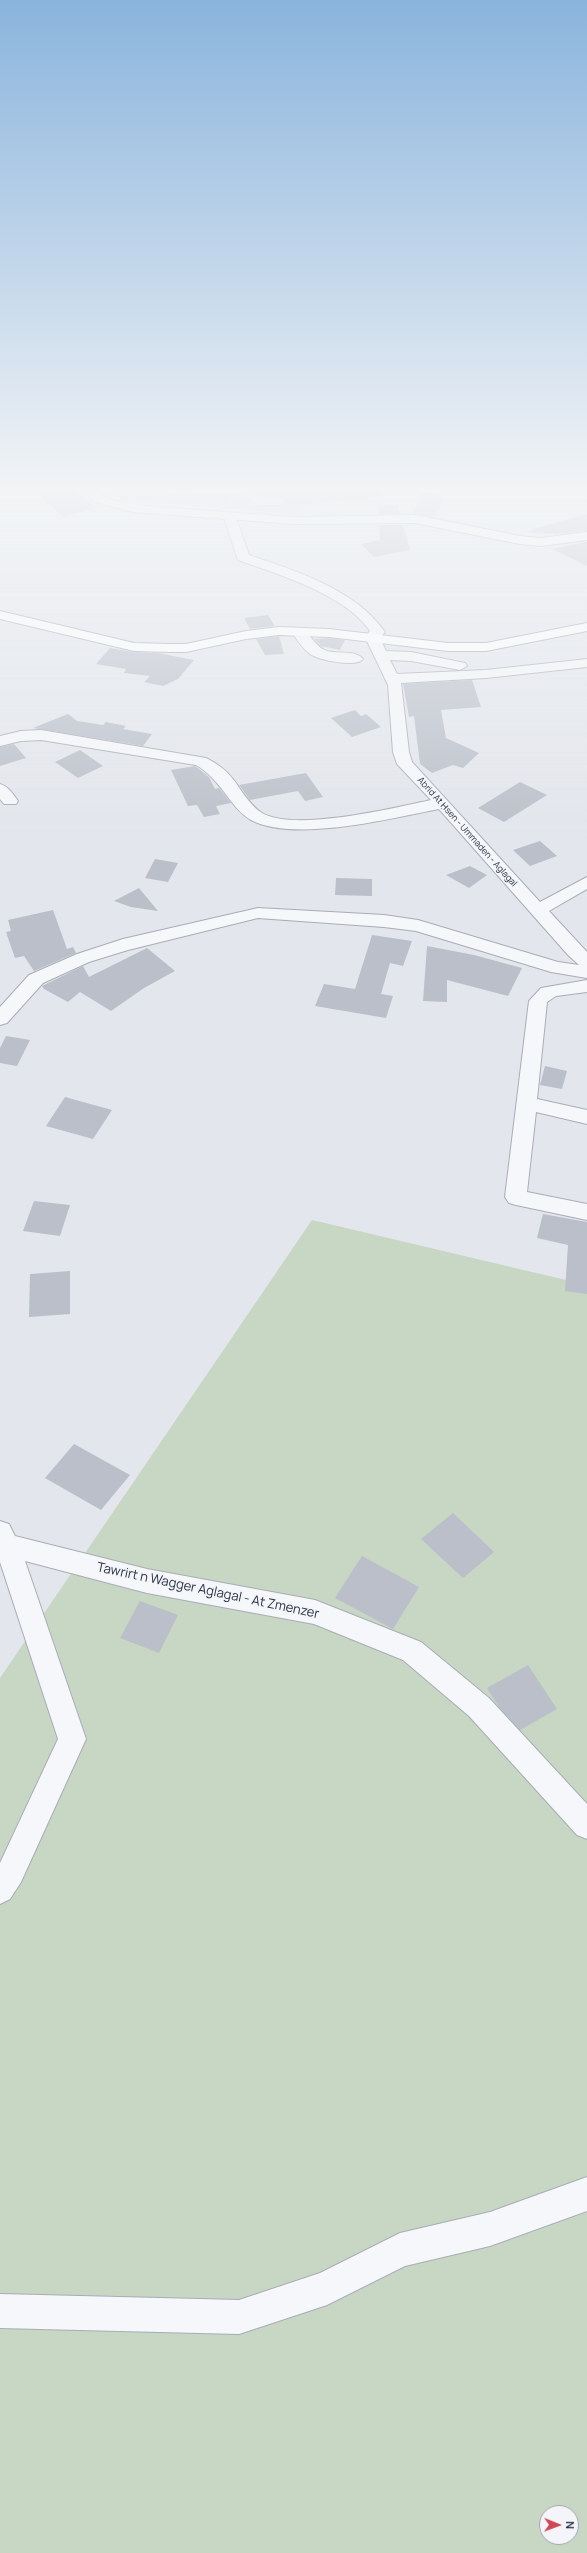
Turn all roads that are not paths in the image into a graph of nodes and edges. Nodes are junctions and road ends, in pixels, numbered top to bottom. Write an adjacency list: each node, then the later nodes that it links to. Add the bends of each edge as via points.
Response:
1 (349, 604): 5 (street, via 363,612 375,625 378,632)
2 (0, 615): 4 (main road, via 110,642 146,648 186,648 258,633)
3 (587, 628): 5 (main road, via 486,647 448,647)
4 (299, 632): 5 (main road); 7 (street, via 307,647 315,652)
5 (372, 638): 6 (street, Abrid At Ḥsen - Ummaden - Aglagal)
6 (382, 656): 9 (street, via 410,656 435,663 466,666); 10 (street, Abrid At Ḥsen - Ummaden - Aglagal)
7 (356, 659)
8 (587, 663): 9 (street)
9 (543, 667): 10 (street, via 486,674)
10 (394, 679): 12 (street, Abrid At Ḥsen - Ummaden - Aglagal, via 404,764)
11 (0, 741): 12 (street, via 20,736 41,735 200,761 220,773 256,816 268,822 288,826 363,817)
12 (443, 803): 14 (street, Abrid At Ḥsen - Ummaden - Aglagal)
13 (587, 882): 14 (street)
14 (538, 910): 15 (street, Abrid At Ḥsen - Ummaden - Aglagal)
15 (587, 962)
16 (587, 972): 18 (street, via 557,968 418,926 384,921 258,913 123,945 82,958 36,979)
17 (587, 986): 19 (street, via 549,990 542,993 538,1000)
18 (0, 1018)
19 (525, 1103): 20 (street); 21 (street, via 516,1197)
20 (587, 1117)
21 (587, 1212)
22 (4, 1538): 23 (street, Tawrirt n Wagger Aglagal - At Zmenzer, via 147,1581 245,1597 315,1612 412,1651 479,1707); 24 (street, via 72,1739 11,1872)
23 (587, 1824)
24 (0, 1889)
25 (587, 2194): 26 (street, via 490,2229 400,2250 327,2288 240,2317)
26 (0, 2311)

